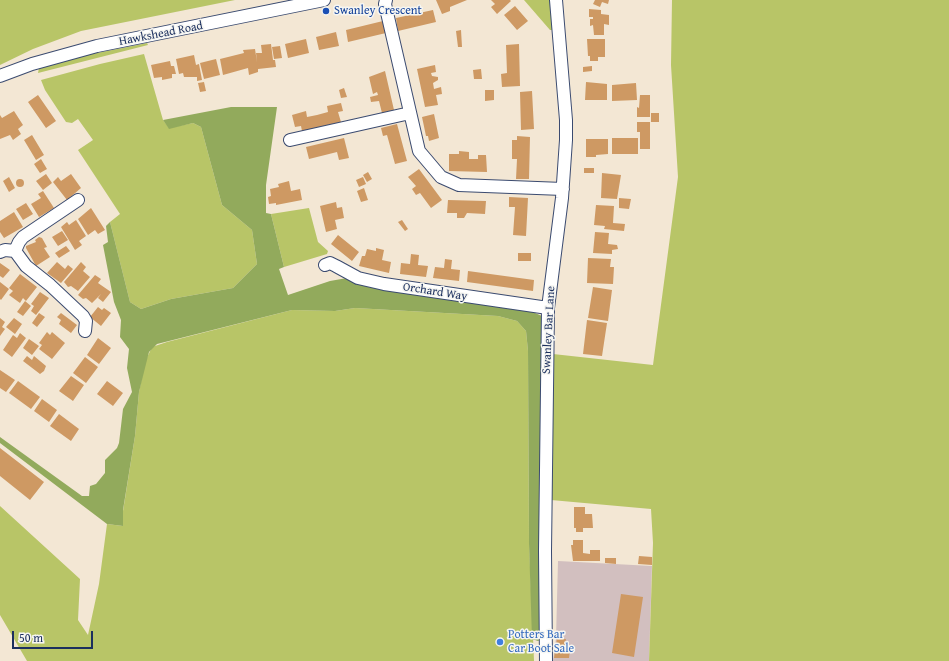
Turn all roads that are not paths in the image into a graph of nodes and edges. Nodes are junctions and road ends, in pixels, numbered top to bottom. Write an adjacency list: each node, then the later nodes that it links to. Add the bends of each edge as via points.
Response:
1 (324, 0): 4 (street, Hawkshead Road, via 97,46 32,64)
2 (386, 0): 5 (street)
3 (556, 0): 7 (street, Swanley Bar Lane, via 566,120)
4 (0, 76)
5 (410, 113): 6 (street); 7 (street, via 419,151 442,178 450,182 459,185)
6 (290, 140)
7 (563, 189): 12 (street, Swanley Bar Lane)
8 (78, 200): 10 (street, via 24,237)
9 (0, 252): 10 (street)
10 (15, 252): 13 (street, via 26,266 83,316 86,321)
11 (325, 265): 12 (street, Orchard Way, via 330,263 358,278 384,284)
12 (548, 308): 14 (street, Swanley Bar Lane)
13 (85, 331)
14 (546, 661)

